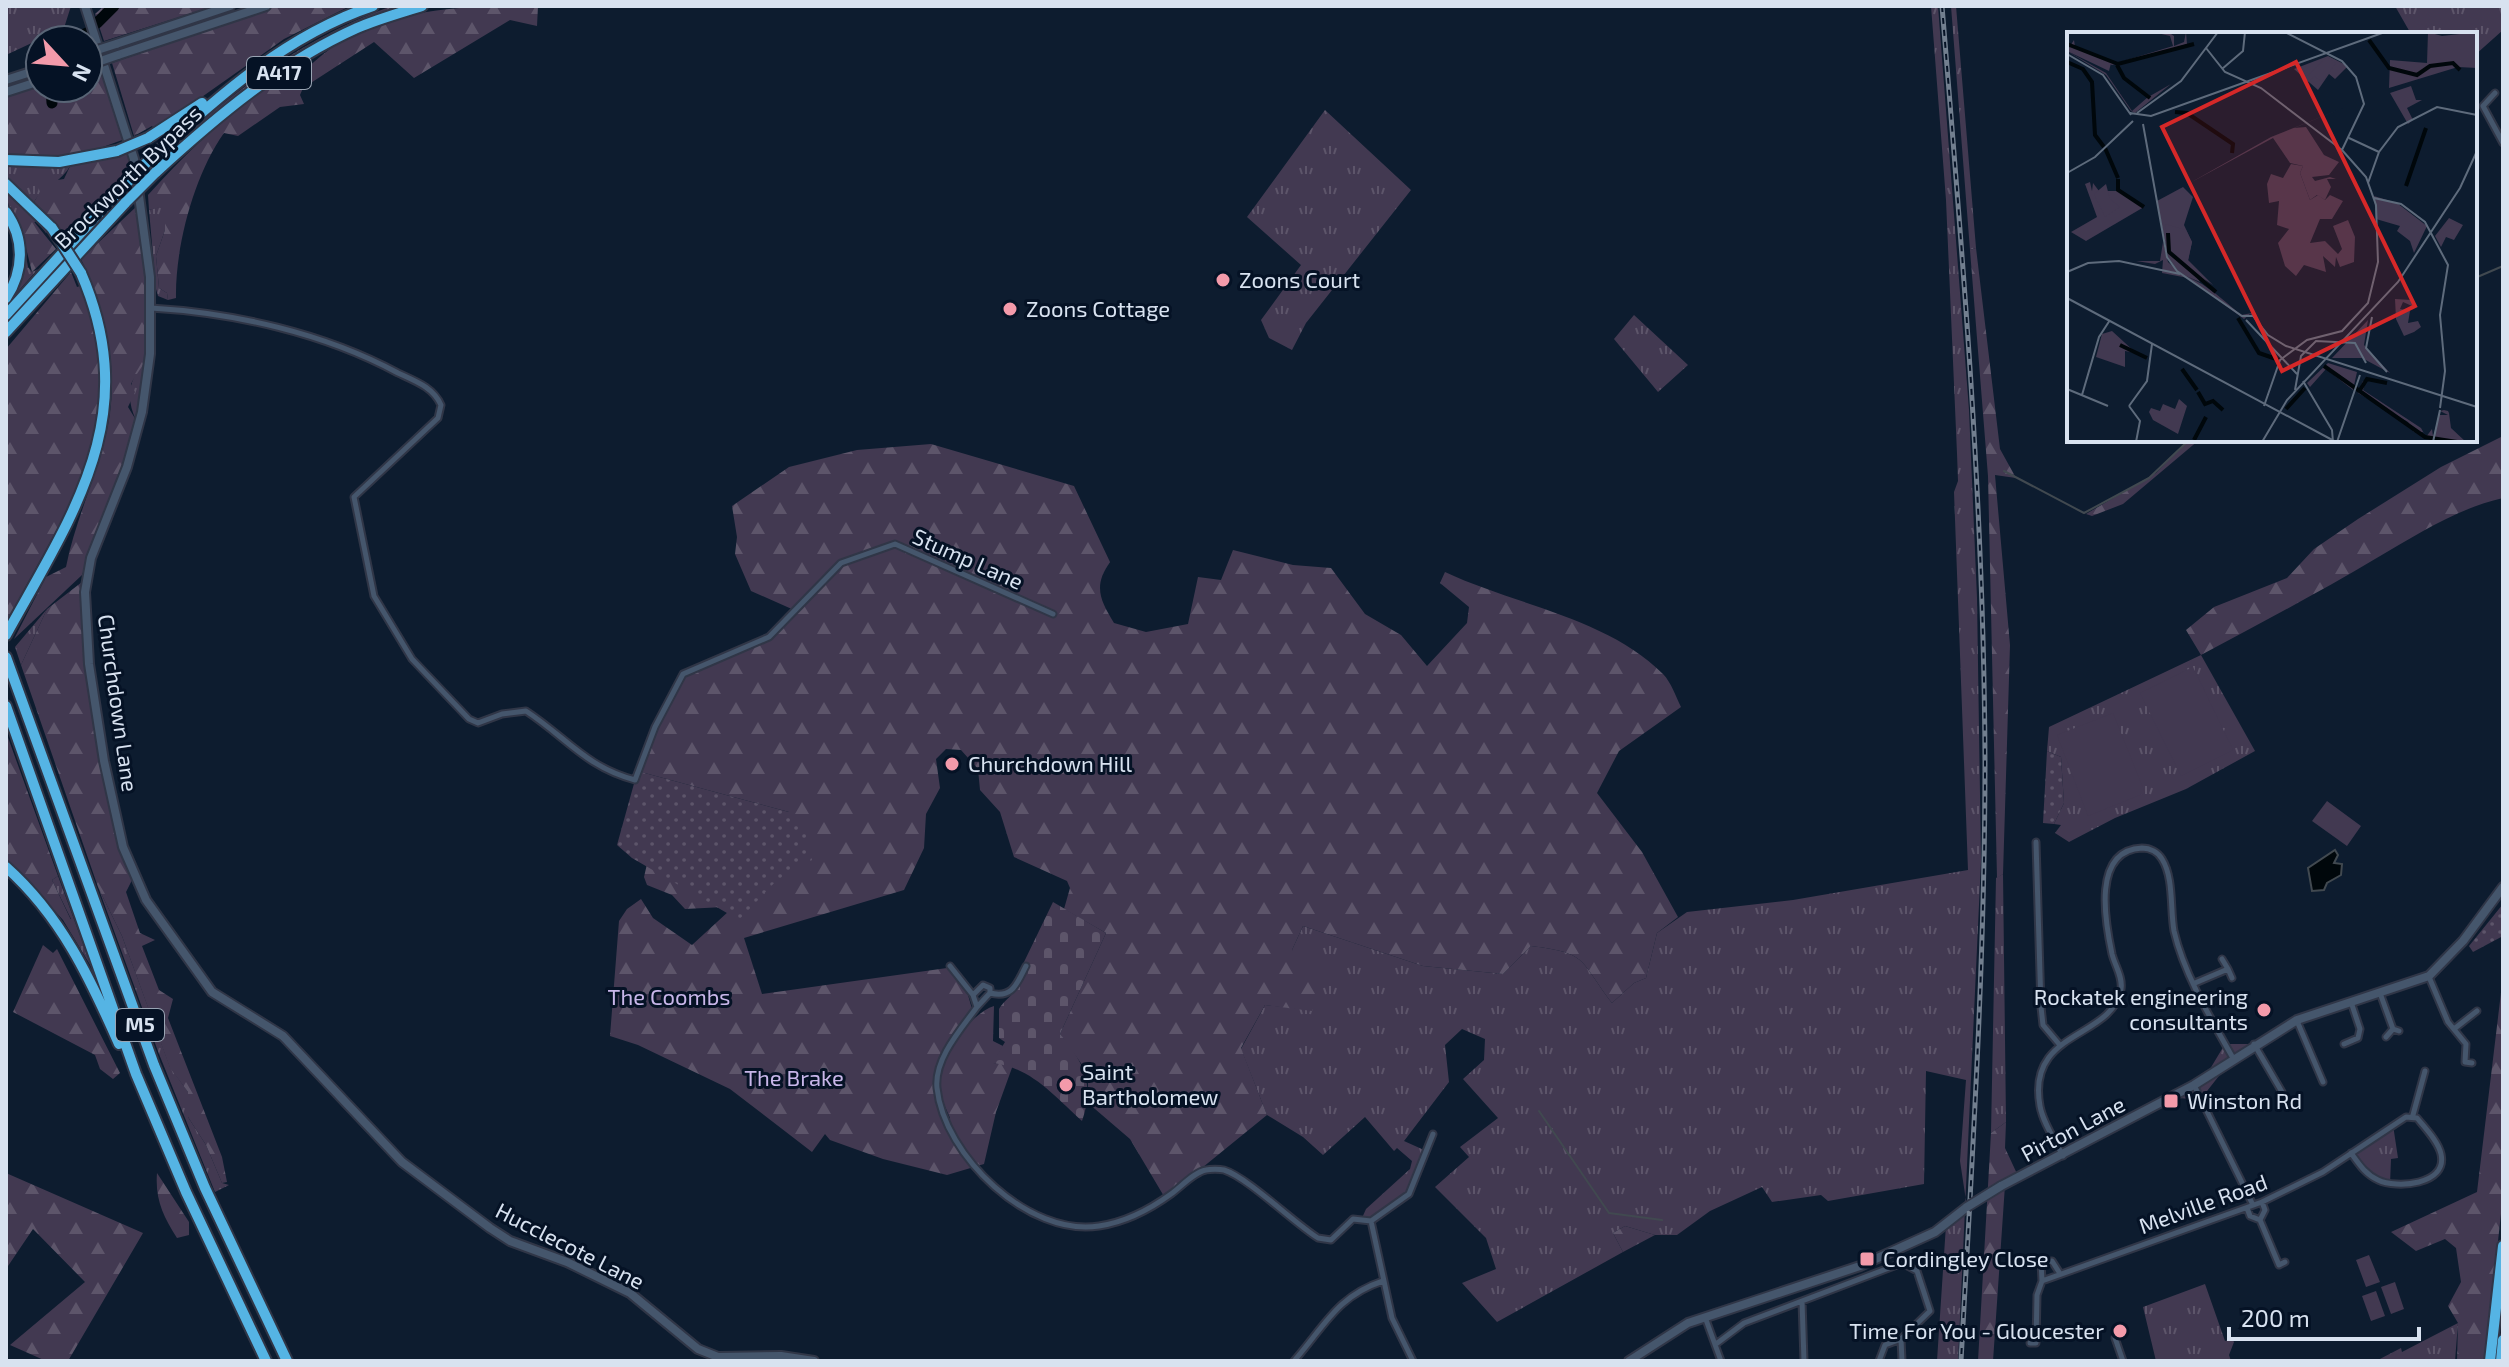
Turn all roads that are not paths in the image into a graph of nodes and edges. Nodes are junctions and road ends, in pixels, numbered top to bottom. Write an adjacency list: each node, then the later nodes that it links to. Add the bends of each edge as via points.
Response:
1 (85, 6): 16 (street, Churchdown Lane, via 134,159)
2 (230, 6): 6 (street, bridge)
3 (266, 6): 7 (street, bridge)
4 (373, 6): 8 (highway, Brockworth Bypass / A417, via 308,36)
5 (422, 6): 14 (highway, Brockworth Bypass / A417, bridge, via 357,29 287,68 218,117 155,173)
6 (104, 48)
7 (104, 60)
8 (245, 76): 11 (highway, bridge, via 148,138 117,151 59,162); 17 (highway, Brockworth Bypass / A417, bridge, via 150,159)
9 (2495, 93): 10 (street, via 2483,106 2484,113)
10 (2503, 143)
11 (6, 160)
12 (6, 184): 21 (highway, bridge, via 52,228 81,273 105,354 99,443 77,502)
13 (6, 212): 15 (highway, via 17,232 20,257)
14 (52, 281): 18 (highway, Brockworth Bypass / A417); 19 (highway)
15 (6, 298)
16 (151, 308): 20 (street, Stump Lane, via 209,313 362,353 430,389 442,411 438,418 358,492 354,502 374,596 412,659 474,723 526,711 576,754 608,773 635,780 683,674 769,637 841,563 895,544); 54 (street, Churchdown Lane, via 142,412 91,558 85,592 89,664 123,847 146,900 202,980 224,1002 283,1036)
17 (6, 315)
18 (6, 332)
19 (6, 340)
20 (1053, 614)
21 (6, 635)
22 (6, 657): 75 (highway, M5, via 154,1065)
23 (6, 706): 49 (highway, M5)
24 (2036, 842): 43 (street, via 2042,1016 2049,1036)
25 (6, 867): 49 (highway, M5, via 66,936)
26 (2503, 887): 31 (street, Pirton Lane)
27 (2222, 959): 30 (street)
28 (950, 966): 36 (street)
29 (1026, 966): 34 (street, via 1014,990 1001,996)
30 (2228, 969): 32 (street); 33 (street)
31 (2429, 976): 35 (street, Pirton Lane); 41 (street)
32 (2232, 978)
33 (2195, 983): 43 (street, via 2174,931 2161,857 2140,848 2123,854 2110,863 2105,877 2112,955 2121,986 2118,999 2099,1021); 46 (street)
34 (990, 993): 36 (street, via 983,985); 38 (street)
35 (2380, 993): 37 (street, Pirton Lane); 42 (street, via 2396,1030)
36 (973, 995): 38 (street)
37 (2351, 1001): 40 (street, Pirton Lane); 45 (street, via 2360,1029 2358,1038)
38 (977, 1007): 61 (street, via 948,1051 936,1086 947,1125 969,1162 1016,1206 1048,1219 1096,1227 1133,1218 1204,1170 1215,1170 1225,1171 1318,1238 1331,1240 1353,1219)
39 (2477, 1011): 41 (street)
40 (2297, 1020): 44 (street, Pirton Lane); 50 (street)
41 (2454, 1029): 47 (street, via 2466,1044)
42 (2386, 1037)
43 (2059, 1044): 57 (street, via 2041,1077 2040,1105)
44 (2254, 1044): 46 (street, Pirton Lane); 52 (street)
45 (2344, 1044)
46 (2233, 1058): 51 (street, Pirton Lane)
47 (2465, 1062)
48 (2425, 1071): 53 (street)
49 (136, 1074): 74 (highway, M5)
50 (2323, 1082)
51 (2194, 1085): 57 (street, Pirton Lane); 59 (street)
52 (2282, 1092)
53 (2413, 1115): 56 (street, Melville Road); 56 (street, via 2440,1149 2438,1170 2426,1179 2402,1185 2378,1180)
54 (370, 1132): 76 (street, Hucclecote Lane, via 490,1228 630,1293 698,1349 718,1357)
55 (1433, 1134): 61 (street, via 1409,1194)
56 (2351, 1153): 58 (street, Melville Road)
57 (2063, 1156): 68 (street, Pirton Lane, bridge, via 2001,1186 1935,1232 1860,1266)
58 (2262, 1202): 59 (street, Melville Road); 60 (street)
59 (2250, 1206): 60 (street, via 2250,1216); 64 (street, Melville Road)
60 (2260, 1220): 63 (street)
61 (1371, 1221): 65 (street)
62 (2503, 1246): 85 (highway)
63 (2279, 1265)
64 (2059, 1272): 66 (street, Melville Road); 66 (street, Melville Road, via 2052,1261 2041,1262)
65 (1383, 1281): 77 (street, via 1336,1307); 78 (street, via 1392,1318)
66 (2042, 1281): 72 (street, via 2036,1343)
67 (1802, 1301): 70 (street, via 1890,1265 1911,1266 1930,1311); 73 (street, via 1744,1323); 81 (street)
68 (1704, 1317): 73 (street); 79 (street, Pirton Lane)
69 (2115, 1338): 84 (street)
70 (1901, 1339): 82 (street, via 1885,1345); 83 (street)
71 (2503, 1340): 86 (highway)
72 (2030, 1343)
73 (1716, 1344): 80 (street)
74 (266, 1361)
75 (287, 1361)
76 (814, 1361)
77 (1294, 1361)
78 (1413, 1361)
79 (1629, 1361)
80 (1721, 1361)
81 (1804, 1361)
82 (1879, 1361)
83 (1902, 1361)
84 (2123, 1361)
85 (2490, 1361)
86 (2501, 1361)

